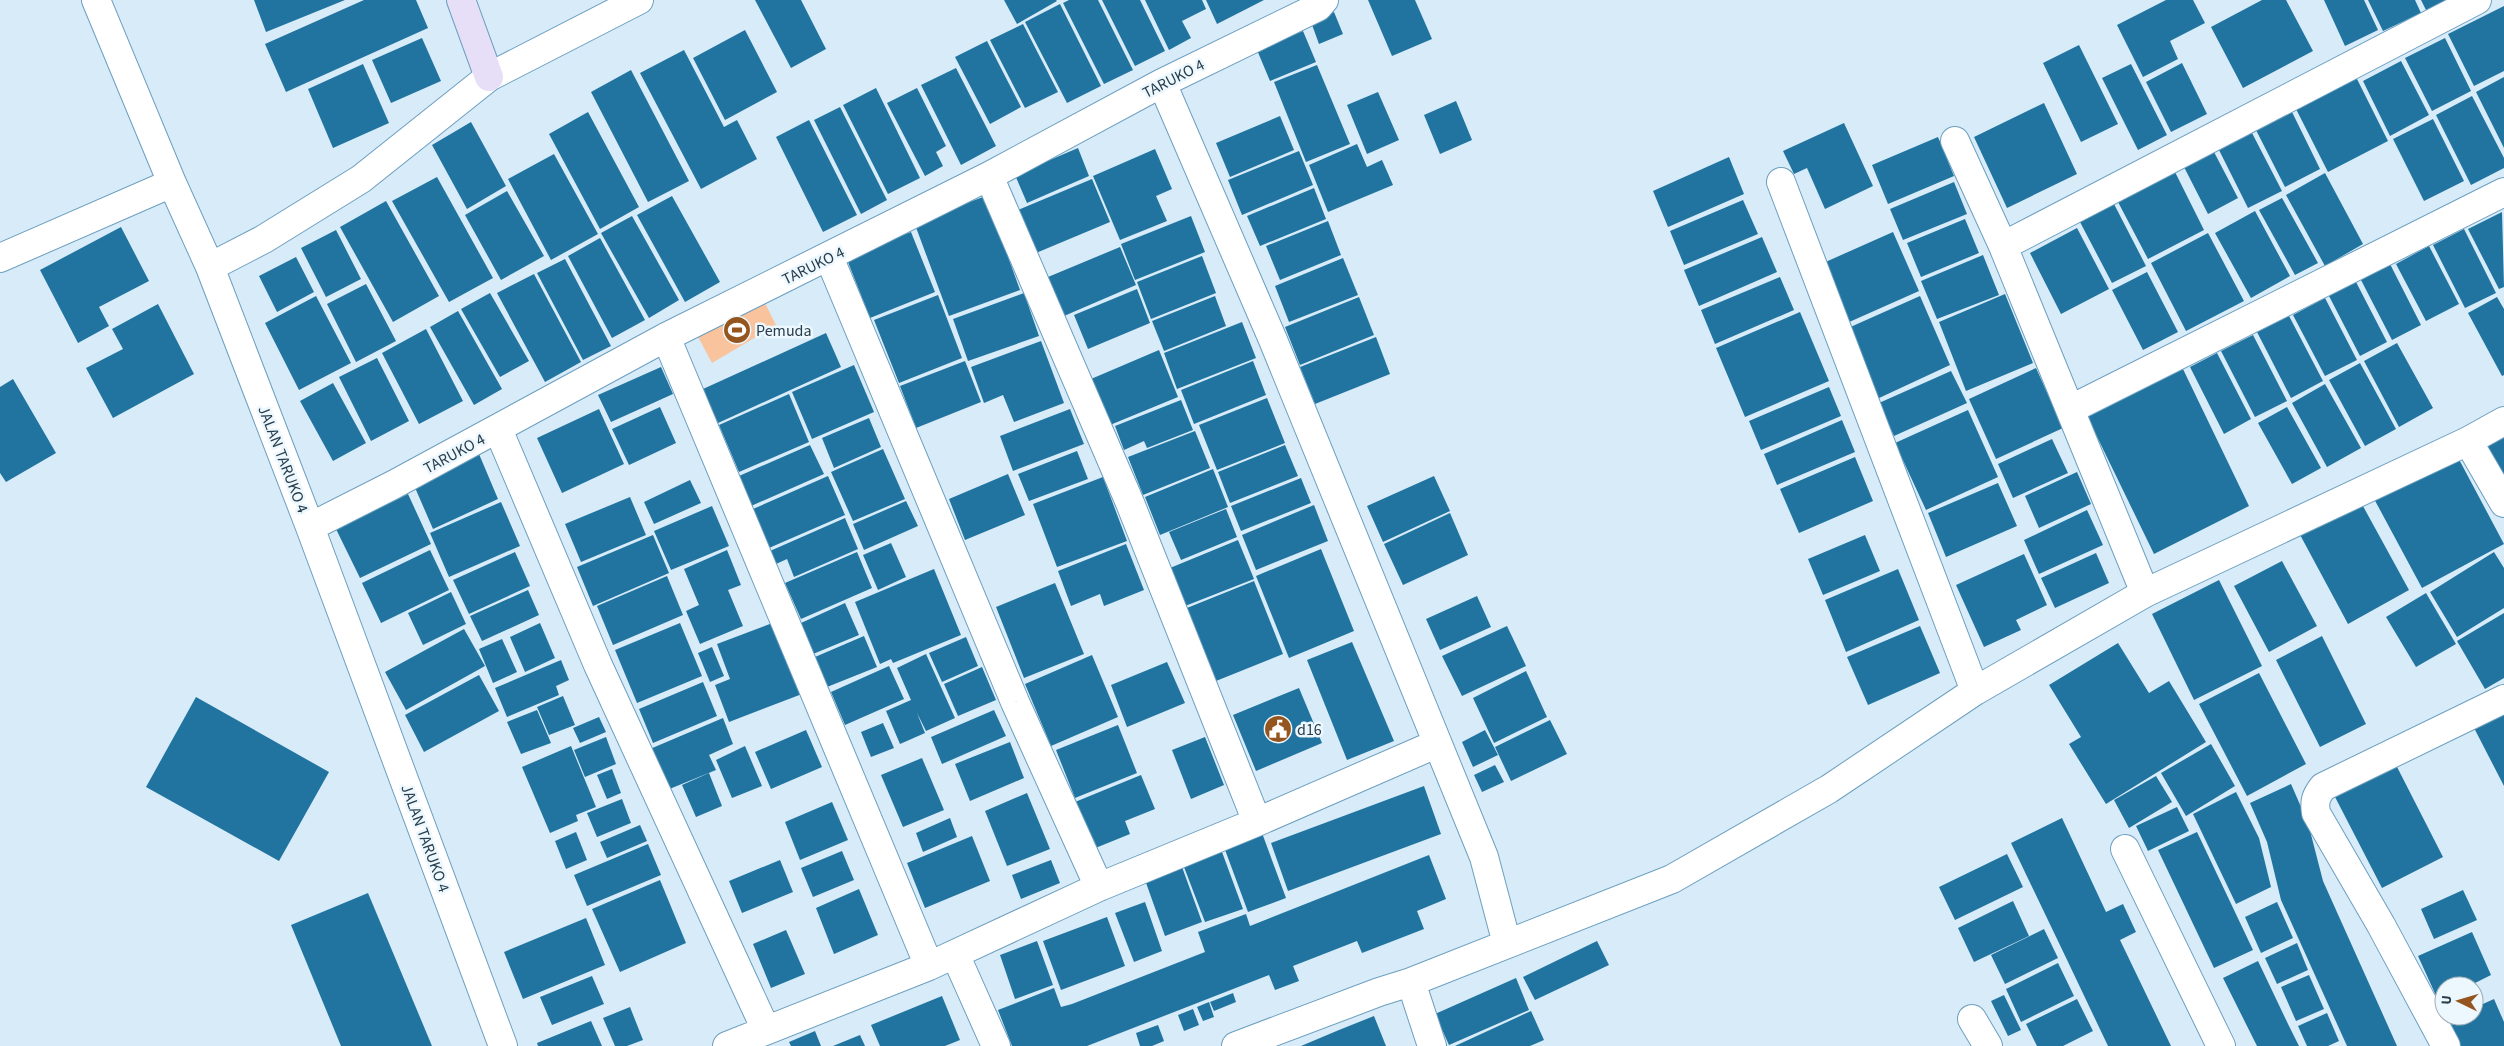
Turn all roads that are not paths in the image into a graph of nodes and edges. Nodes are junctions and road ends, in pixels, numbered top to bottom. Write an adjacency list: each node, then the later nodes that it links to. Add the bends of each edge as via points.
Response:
1 (96, 0): 11 (street, JALAN TARUKO 4)
2 (462, 0): 6 (street)
3 (639, 0): 6 (street)
4 (2477, 0): 13 (street)
5 (1321, 3): 7 (street, TARUKO 4)
6 (489, 77): 16 (street, via 361,179 264,239)
7 (1162, 83): 9 (street, TARUKO 4); 27 (street, via 1273,340)
8 (1955, 141): 13 (street)
9 (989, 176): 14 (street, TARUKO 4); 28 (street, via 1130,503)
10 (1781, 182): 25 (street)
11 (172, 183): 15 (street); 16 (street, JALAN TARUKO 4)
12 (2504, 192): 18 (street)
13 (2003, 246): 18 (street)
14 (829, 257): 17 (street, TARUKO 4); 30 (street, via 1015,702)
15 (0, 258)
16 (210, 267): 23 (street, JALAN TARUKO 4)
17 (666, 337): 20 (street, TARUKO 4); 33 (street)
18 (2071, 409): 24 (street)
19 (2504, 421): 21 (street)
20 (498, 430): 23 (street, TARUKO 4); 36 (street, via 598,665)
21 (2468, 441): 22 (street); 24 (street)
22 (2504, 503)
23 (310, 527): 37 (street, JALAN TARUKO 4)
24 (2145, 592): 25 (street)
25 (1975, 691): 31 (street, via 1829,789 1672,878)
26 (2504, 699): 44 (street, via 2323,787 2314,804)
27 (1436, 744): 28 (street); 31 (street, via 1484,857)
28 (1257, 822): 30 (street)
29 (2125, 849): 43 (street)
30 (1100, 887): 32 (street)
31 (1507, 944): 34 (street)
32 (955, 954): 33 (street); 39 (street)
33 (929, 966): 36 (street)
34 (1411, 982): 40 (street); 41 (street)
35 (1972, 1019): 42 (street)
36 (766, 1030): 38 (street)
37 (503, 1046)
38 (727, 1046)
39 (996, 1046)
40 (1236, 1046)
41 (1432, 1046)
42 (1988, 1046)
43 (2221, 1046)
44 (2446, 1046)

